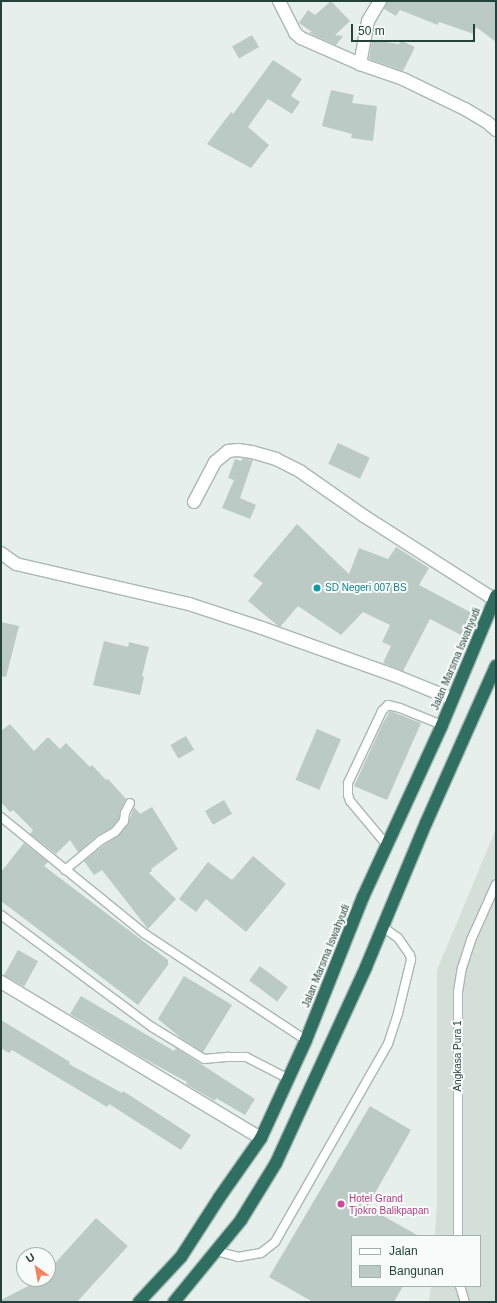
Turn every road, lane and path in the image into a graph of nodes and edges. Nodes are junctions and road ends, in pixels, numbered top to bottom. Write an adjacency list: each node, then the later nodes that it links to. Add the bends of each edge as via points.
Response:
1 (279, 1): 3 (street, via 295,33 301,38)
2 (380, 1): 3 (street, via 368,21)
3 (360, 64): 4 (street, via 403,79 465,109)
4 (496, 130)
5 (194, 502): 7 (street, via 215,462 228,451 245,451 276,459 301,472 364,516)
6 (1, 553): 9 (street, via 16,564 189,604 396,676)
7 (495, 597): 9 (highway, Jalan Marsma Iswahyudi)
8 (496, 666): 17 (highway)
9 (452, 699): 10 (highway, Jalan Marsma Iswahyudi)
10 (442, 725): 13 (highway, Jalan Marsma Iswahyudi); 13 (lane, via 388,705 382,711 348,783 350,800)
11 (130, 803): 14 (lane, via 124,821 115,832 101,840)
12 (1, 817): 14 (lane)
13 (386, 844): 19 (highway, Jalan Marsma Iswahyudi)
14 (65, 870): 19 (lane, via 156,943)
15 (496, 884): 22 (lane, Angkasa Pura 1, via 471,940 458,992)
16 (1, 916): 20 (lane, via 152,1028 204,1059 246,1057)
17 (382, 927): 23 (highway, via 276,1163 241,1220); 23 (lane, via 398,938 411,960 388,1044 275,1242 261,1253 238,1257)
18 (1, 982): 21 (street)
19 (306, 1040): 20 (highway, Jalan Marsma Iswahyudi)
20 (287, 1078): 21 (highway, Jalan Marsma Iswahyudi)
21 (261, 1138): 25 (highway, Jalan Marsma Iswahyudi, via 218,1198 181,1257)
22 (458, 1235)
23 (216, 1250): 26 (highway)
24 (460, 1287): 27 (lane)
25 (139, 1302)
26 (174, 1302)
27 (465, 1302)

